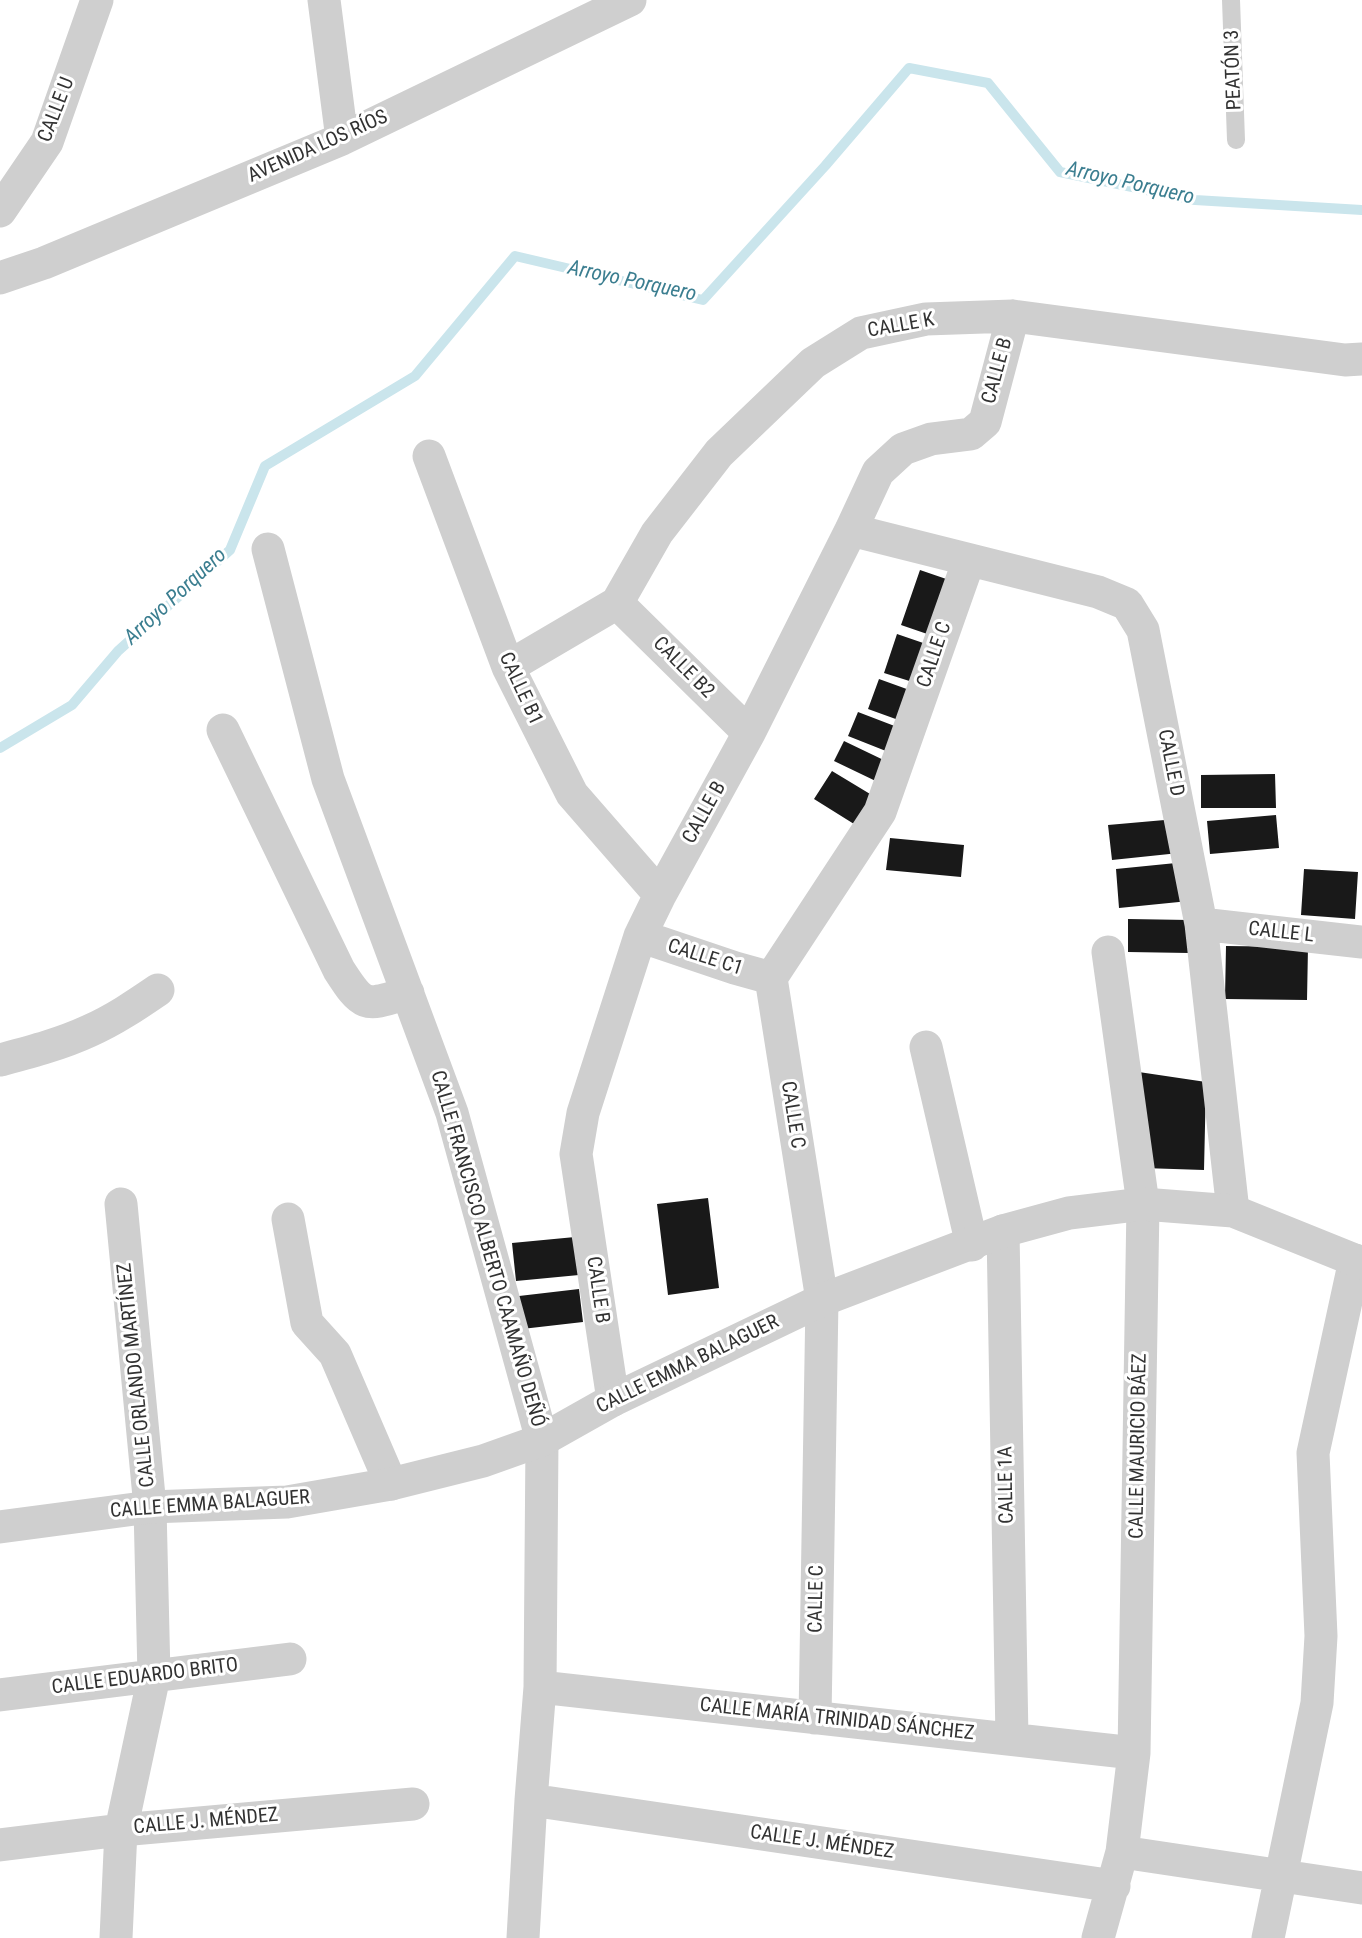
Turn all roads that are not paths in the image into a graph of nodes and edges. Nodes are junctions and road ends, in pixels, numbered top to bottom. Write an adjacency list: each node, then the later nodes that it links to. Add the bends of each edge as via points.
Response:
1 (97, 0): 7 (street, CALLE U, via 47,142)
2 (324, 0): 5 (street)
3 (630, 0): 5 (street, AVENIDA LOS RÍOS)
4 (1231, 0): 6 (lane, PEATÓN 3)
5 (342, 139): 8 (street, AVENIDA LOS RÍOS)
6 (1236, 140)
7 (0, 211)
8 (0, 278)
9 (1013, 316): 10 (street, CALLE K); 12 (street, CALLE B, via 985,422 971,434 931,439 903,449 878,472); 15 (street, CALLE K, via 926,319 861,333 813,363 719,453 657,533)
10 (1362, 359)
11 (429, 456): 16 (street, CALLE B1)
12 (851, 530): 14 (street, CALLE D); 18 (street, CALLE B)
13 (268, 549): 26 (street, CALLE FRANCISCO ALBERTO CAAMAÑO DEÑÓ, via 328,779)
14 (969, 560): 20 (street, CALLE D, via 1098,592 1127,604 1143,630 1149,652); 24 (street, CALLE C, via 880,812)
15 (617, 603): 16 (street, CALLE K); 18 (street, CALLE B2)
16 (508, 667): 19 (street, CALLE B1, via 572,794)
17 (223, 730): 26 (street, via 339,970 356,997 374,1003)
18 (749, 733): 19 (street, CALLE B)
19 (660, 894): 21 (street, CALLE B)
20 (1201, 924): 22 (street, CALLE L); 31 (street, CALLE D)
21 (640, 936): 24 (street, CALLE C1); 37 (street, CALLE B, via 582,1113 576,1154)
22 (1362, 942)
23 (1108, 952): 30 (street, CALLE MAURICIO BÁEZ)
24 (771, 978): 36 (street, CALLE C)
25 (158, 990): 28 (street, via 89,1032)
26 (408, 993): 38 (street, CALLE FRANCISCO ALBERTO CAAMAÑO DEÑÓ, via 452,1113)
27 (926, 1047): 34 (street)
28 (0, 1060)
29 (121, 1204): 40 (street, CALLE ORLANDO MARTÍNEZ)
30 (1143, 1204): 31 (street, CALLE EMMA BALAGUER); 33 (street, CALLE EMMA BALAGUER, via 1069,1213); 48 (street, CALLE MAURICIO BÁEZ)
31 (1233, 1211): 35 (street, CALLE EMMA BALAGUER)
32 (288, 1219): 39 (street, via 308,1323 335,1354)
33 (1003, 1231): 34 (street, CALLE EMMA BALAGUER); 47 (street, CALLE 1A)
34 (972, 1245): 36 (street, CALLE EMMA BALAGUER)
35 (1358, 1261): 54 (street, via 1313,1454 1321,1636 1317,1703)
36 (822, 1300): 37 (street, CALLE EMMA BALAGUER); 46 (street, CALLE C)
37 (613, 1400): 38 (street, CALLE EMMA BALAGUER)
38 (542, 1440): 39 (street, CALLE EMMA BALAGUER, via 483,1461); 44 (street, CALLE FRANCISCO ALBERTO CAAMAÑO DEÑÓ)
39 (391, 1484): 40 (street, CALLE EMMA BALAGUER, via 286,1502)
40 (150, 1507): 41 (street, CALLE EMMA BALAGUER); 43 (street, CALLE ORLANDO MARTÍNEZ)
41 (0, 1527)
42 (290, 1659): 43 (street, CALLE EDUARDO BRITO)
43 (154, 1676): 45 (street, CALLE EDUARDO BRITO); 51 (street, CALLE ORLANDO MARTÍNEZ)
44 (540, 1687): 46 (street, CALLE MARÍA TRINIDAD SÁNCHEZ); 49 (street, CALLE FRANCISCO ALBERTO CAAMAÑO DEÑÓ)
45 (0, 1695)
46 (815, 1718): 47 (street, CALLE MARÍA TRINIDAD SÁNCHEZ)
47 (1012, 1739): 48 (street, CALLE MARÍA TRINIDAD SÁNCHEZ)
48 (1134, 1753): 53 (street, CALLE MAURICIO BÁEZ)
49 (531, 1800): 55 (street, CALLE J. MÉNDEZ); 58 (street, CALLE FRANCISCO ALBERTO CAAMAÑO DEÑÓ)
50 (413, 1804): 51 (street, CALLE J. MÉNDEZ)
51 (121, 1830): 52 (street, CALLE J. MÉNDEZ); 57 (street, CALLE ORLANDO MARTÍNEZ)
52 (0, 1845)
53 (1122, 1852): 54 (street); 55 (street, CALLE MAURICIO BÁEZ)
54 (1281, 1876): 56 (street); 60 (street)
55 (1114, 1886): 59 (street, CALLE MAURICIO BÁEZ)
56 (1362, 1888)
57 (116, 1938)
58 (523, 1938)
59 (1098, 1938)
60 (1268, 1938)

